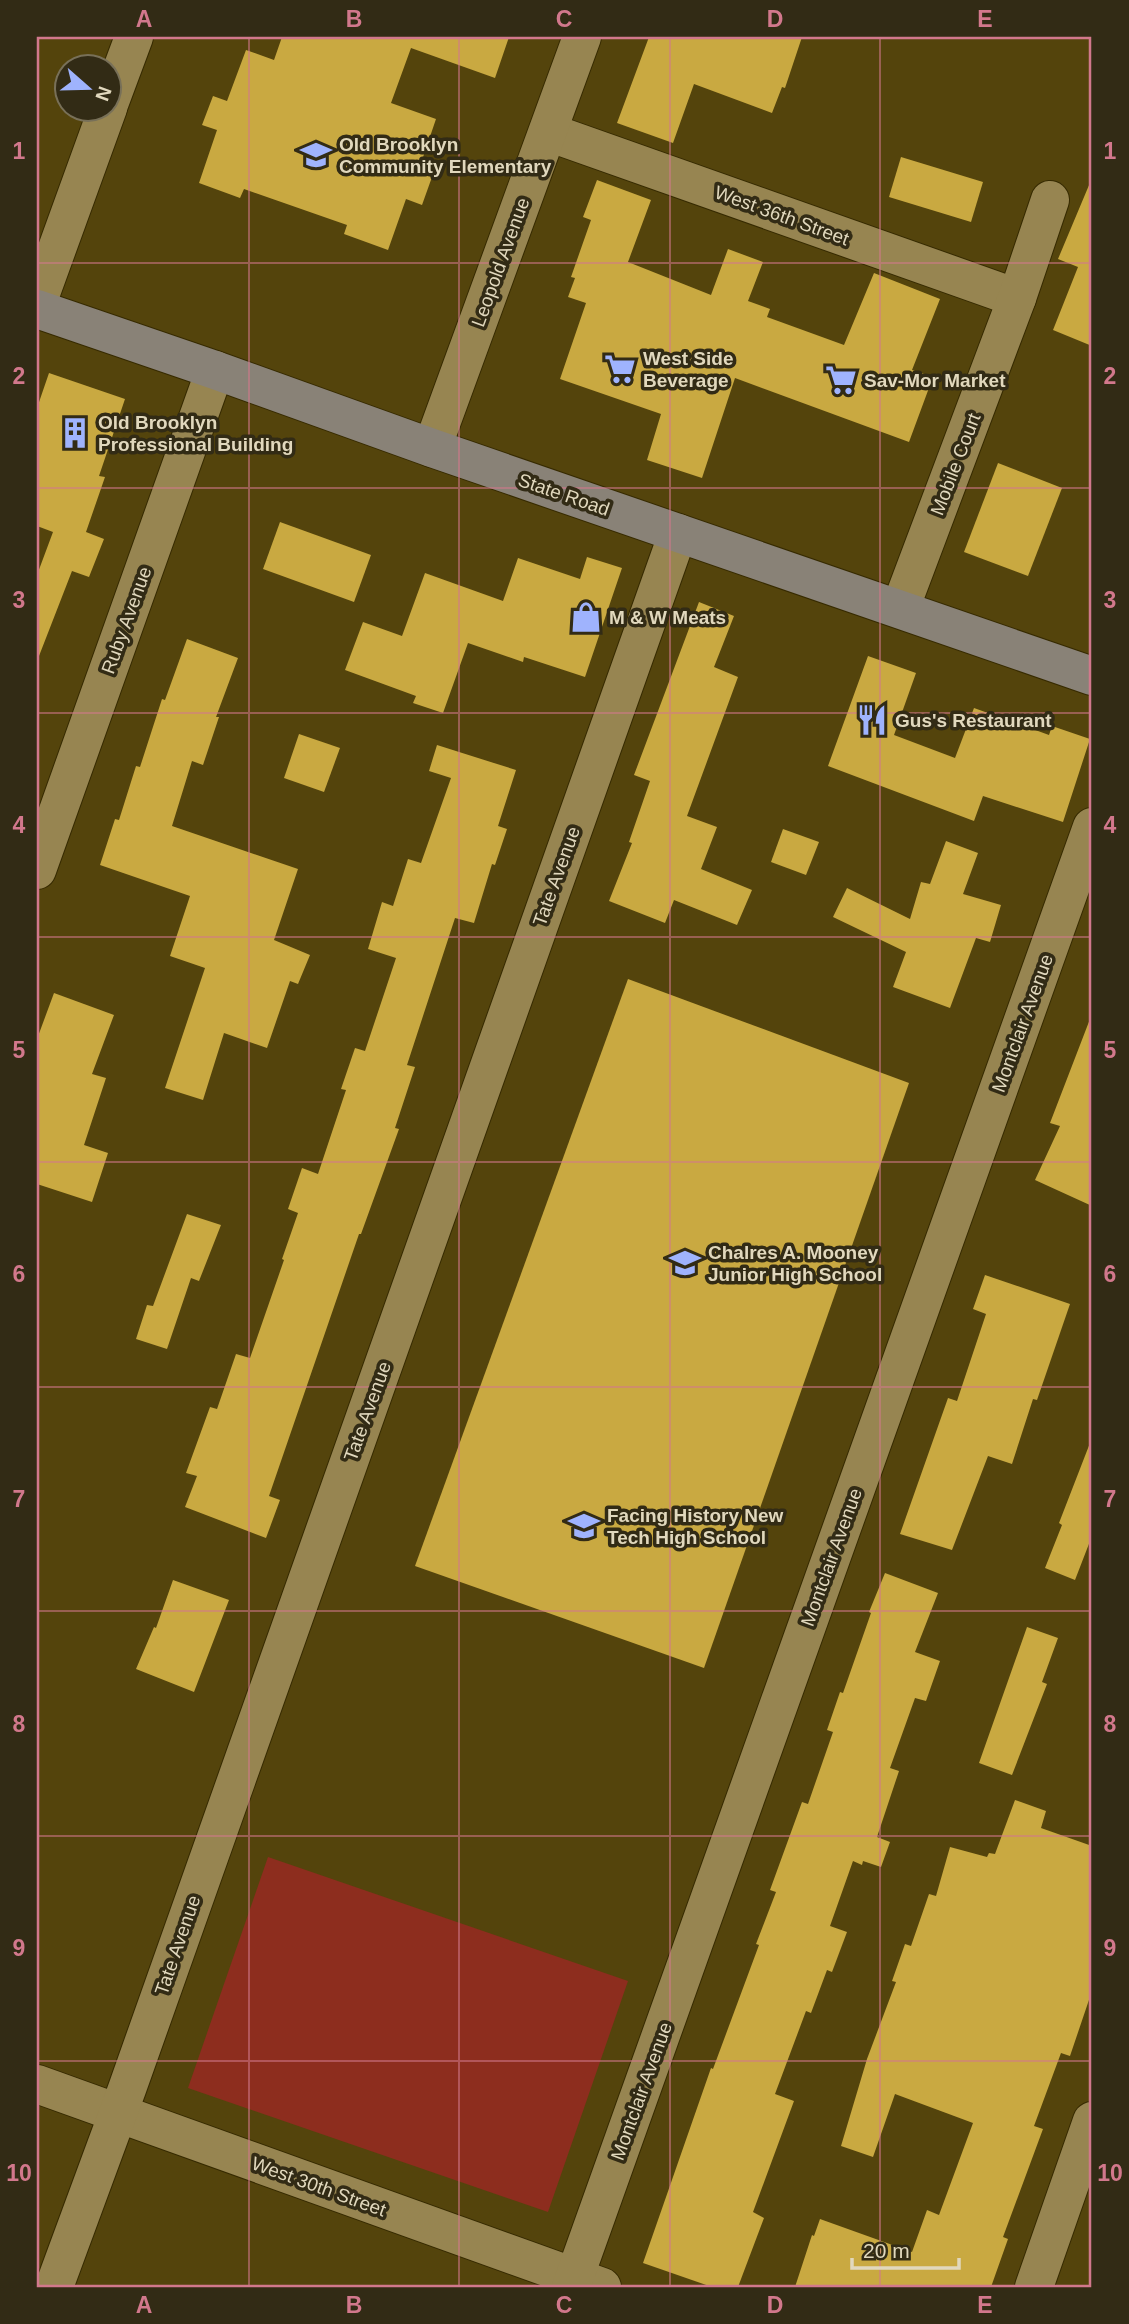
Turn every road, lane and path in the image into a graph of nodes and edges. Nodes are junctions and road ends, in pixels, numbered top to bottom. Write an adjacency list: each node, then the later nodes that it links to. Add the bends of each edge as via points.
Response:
1 (134, 37): 3 (street)
2 (582, 37): 5 (street, Leopold Avenue)
3 (122, 70)
4 (103, 122): 8 (street)
5 (548, 132): 7 (street, West 36th Street); 10 (street, Leopold Avenue)
6 (1050, 200): 7 (street, Mobile Court)
7 (1017, 298): 12 (street, Mobile Court)
8 (37, 307): 9 (main road, State Road)
9 (215, 370): 10 (main road, State Road); 15 (street, Ruby Avenue)
10 (432, 449): 11 (main road, State Road)
11 (678, 533): 12 (main road, State Road); 17 (street, Tate Avenue)
12 (900, 609): 13 (main road, State Road)
13 (1092, 676)
14 (1092, 827): 19 (street, Montclair Avenue)
15 (37, 870)
16 (37, 2084): 17 (street, West 30th Street)
17 (118, 2112): 19 (street, West 30th Street); 20 (street, Tate Avenue)
18 (1092, 2121): 21 (street)
19 (582, 2284)
20 (54, 2287)
21 (1034, 2287)

